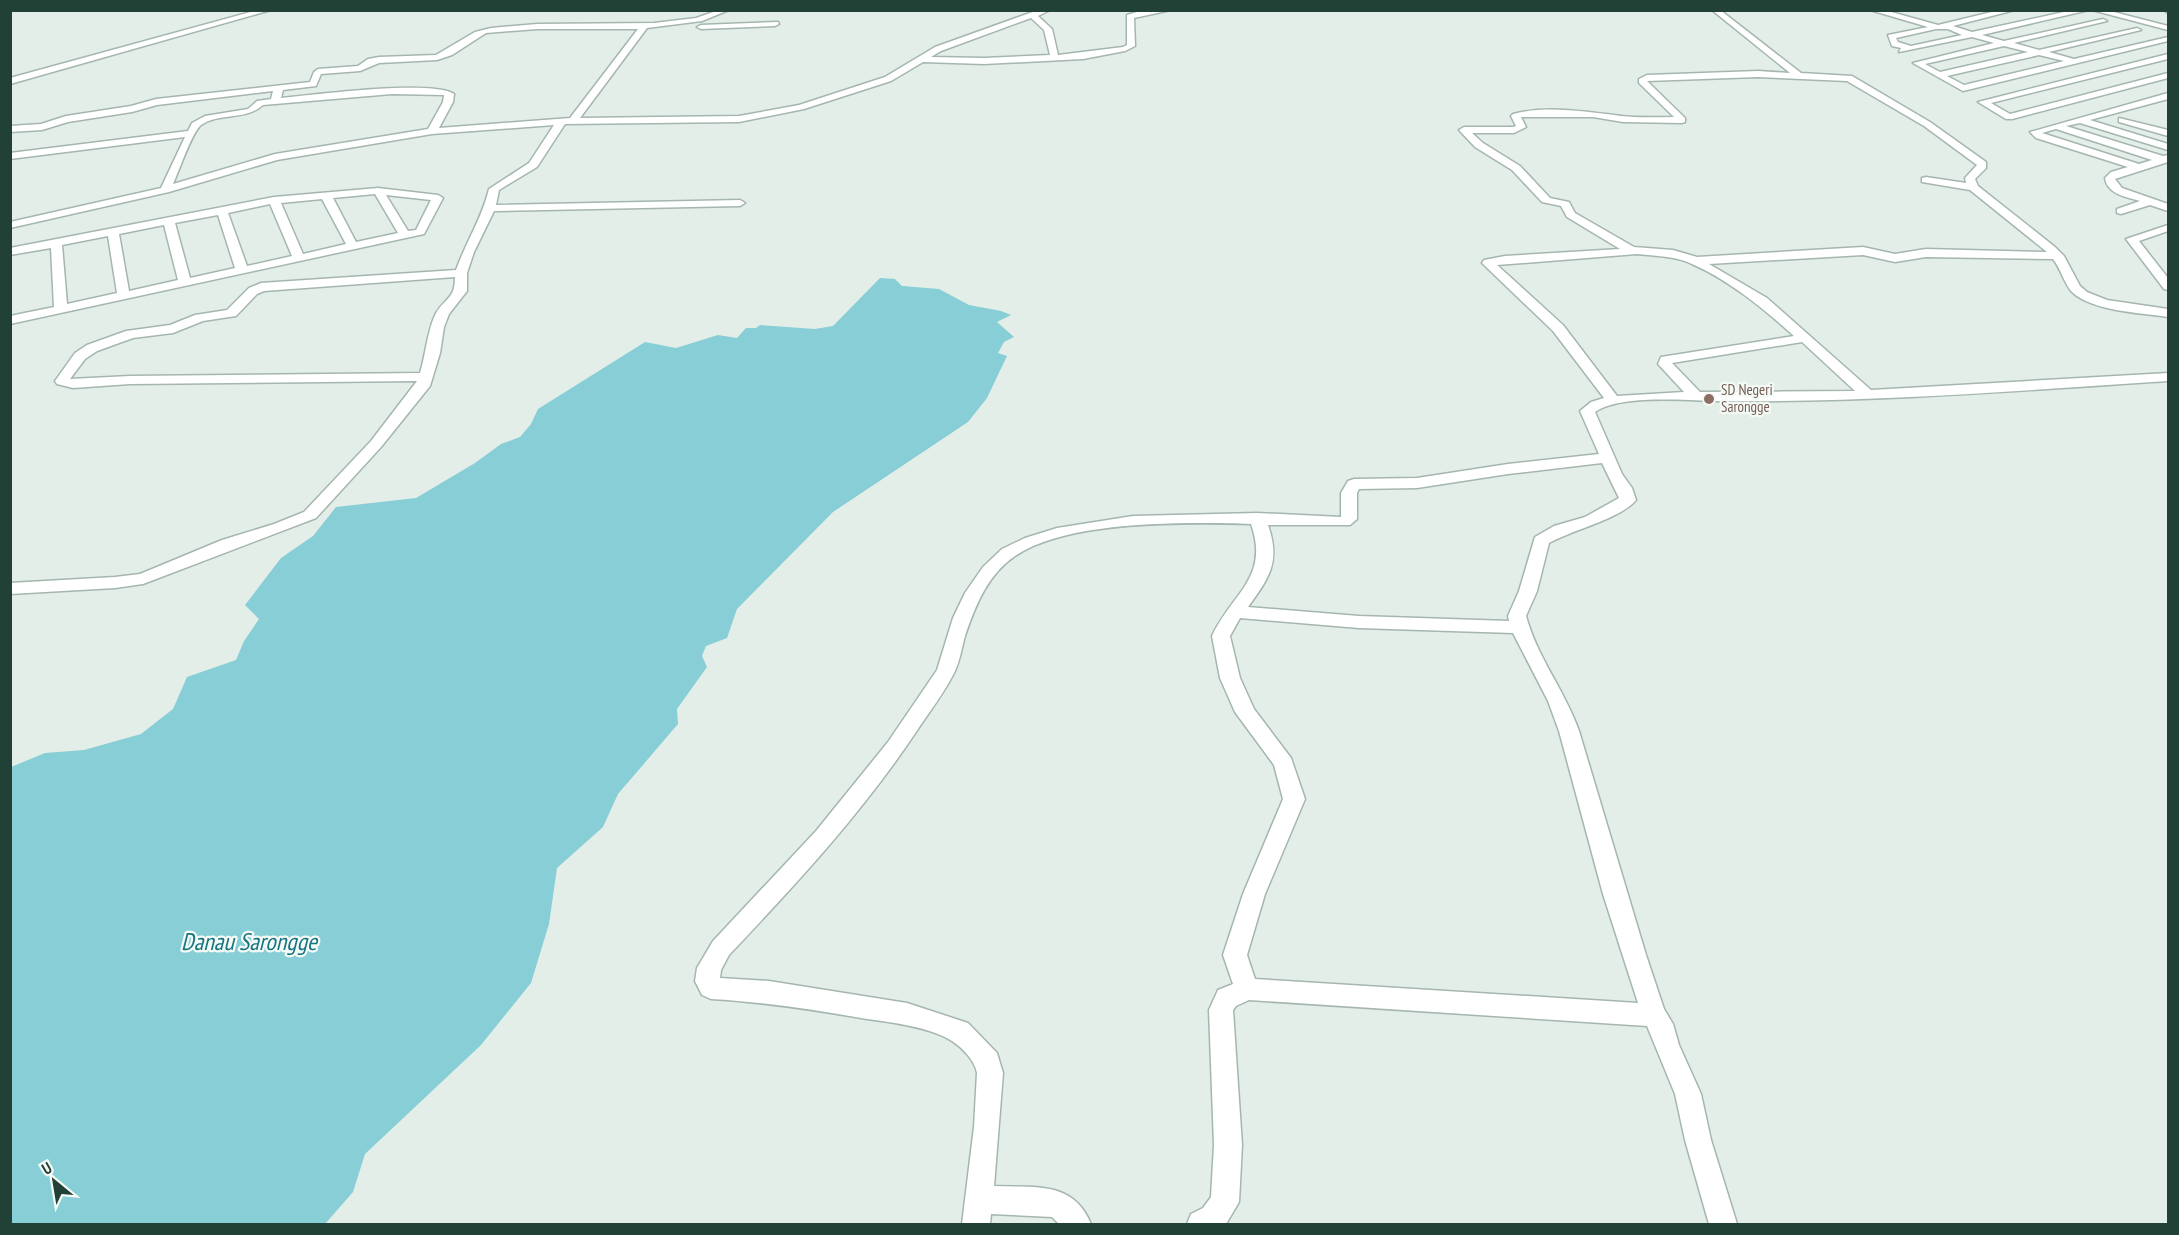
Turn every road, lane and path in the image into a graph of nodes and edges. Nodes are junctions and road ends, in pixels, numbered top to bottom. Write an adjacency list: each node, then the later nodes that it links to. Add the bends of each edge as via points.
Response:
1 (268, 10): 39 (street)
2 (726, 10): 24 (street, via 697,20)
3 (1047, 10): 16 (street)
4 (1168, 10): 31 (street, via 1130,17 1130,47 1088,56)
5 (1715, 10): 36 (street)
6 (1873, 10): 22 (street)
7 (1910, 10): 18 (street)
8 (1984, 10): 14 (street)
9 (2012, 10): 14 (street)
10 (2058, 10): 15 (street)
11 (2086, 10): 15 (street)
12 (2094, 10): 23 (street)
13 (2130, 10): 17 (street)
14 (1996, 14): 18 (street)
15 (2071, 14): 19 (street); 27 (street)
16 (1033, 16): 31 (street, via 1048,30); 33 (street, via 949,44)
17 (2169, 20)
18 (1953, 21): 22 (street); 27 (street)
19 (2103, 21): 25 (street); 29 (street)
20 (775, 24): 24 (street)
21 (1895, 26): 26 (street)
22 (1938, 27): 26 (street)
23 (2169, 28)
24 (643, 29): 42 (street, via 487,30 441,57 375,60 360,68 317,73 313,84); 47 (street)
25 (2137, 30): 28 (street); 30 (street)
26 (1915, 32): 27 (street, via 1891,38 1907,49)
27 (1973, 35): 29 (street)
28 (2169, 38): 34 (street)
29 (2005, 43): 30 (street); 37 (street, via 1917,63)
30 (2038, 52): 34 (street); 37 (street)
31 (1054, 56): 33 (street, via 984,61)
32 (2169, 57): 35 (street)
33 (922, 59): 47 (street, via 888,79 801,107 751,118)
34 (2074, 62): 35 (street); 37 (street, via 1963,88)
35 (2110, 71): 40 (street); 40 (street, via 1983,102 2009,117)
36 (1797, 75): 58 (street, via 1854,80 1928,124 1982,164 1970,178); 77 (street, via 1642,81 1682,118 1678,120 1524,114 1516,116 1521,127 1514,130 1464,130 1479,145 1516,168 1546,200 1565,204 1571,215)
37 (1939, 75)
38 (2169, 75): 40 (street)
39 (10, 81)
40 (2146, 81): 41 (street)
41 (2169, 87)
42 (279, 88): 44 (street); 49 (street, via 156,102 42,127)
43 (2169, 96): 45 (street)
44 (275, 101): 50 (street, via 392,91 449,94); 52 (street, via 260,103 251,111 208,118 195,125)
45 (2103, 114): 46 (street); 51 (street)
46 (2081, 120): 48 (street); 53 (street)
47 (568, 121): 50 (street); 66 (street, via 533,165 494,189)
48 (2056, 127): 55 (street); 56 (street, via 2035,132)
49 (10, 129)
50 (432, 130): 59 (street, via 284,155)
51 (2169, 133)
52 (192, 134): 54 (street); 59 (street)
53 (2169, 147)
54 (10, 156)
55 (2166, 159): 56 (street)
56 (2139, 167): 64 (street, via 2115,174 2110,178 2111,184)
57 (1926, 180): 58 (street)
58 (1972, 187): 79 (street)
59 (165, 190): 71 (street)
60 (378, 191): 61 (street); 74 (street); 74 (street, via 438,198 420,232)
61 (326, 195): 63 (street); 76 (street)
62 (2169, 196): 64 (street)
63 (274, 200): 68 (street); 80 (street)
64 (2150, 202): 67 (street); 69 (street)
65 (740, 203): 66 (street)
66 (490, 208): 85 (street)
67 (2169, 208)
68 (222, 210): 70 (street); 84 (street)
69 (2121, 211)
70 (169, 221): 73 (street); 86 (street)
71 (10, 225)
72 (2169, 228): 87 (street, via 2132,240)
73 (113, 231): 75 (street); 88 (street)
74 (405, 236): 76 (street)
75 (56, 243): 78 (street); 89 (street)
76 (353, 247): 80 (street)
77 (1635, 251): 81 (street, via 1672,254); 97 (street, via 1488,263 1558,328)
78 (10, 252)
79 (2058, 256): 81 (street, via 1926,253 1895,258 1863,251); 90 (street, via 2078,291 2091,299)
80 (299, 258): 84 (street)
81 (1696, 261): 92 (street, via 1763,301)
82 (2169, 262): 83 (street, via 2161,264)
83 (2169, 267)
84 (242, 270): 86 (street)
85 (461, 273): 93 (street, via 461,291 437,327); 93 (street, via 261,287 228,314 200,318 172,329 131,334 92,348 80,356 62,381 73,384)
86 (185, 282): 88 (street)
87 (2169, 286)
88 (124, 295): 89 (street)
89 (62, 309): 91 (street)
90 (2169, 313)
91 (10, 320)
92 (1805, 338): 95 (street); 96 (street, via 1666,360 1673,374)
93 (427, 377): 100 (street, via 350,474 310,515 297,522 132,581)
94 (2169, 377): 95 (street)
95 (1868, 395): 96 (street, via 1796,399)
96 (1696, 396): 97 (street)
97 (1612, 399): 98 (street, via 1587,411)
98 (1608, 458): 99 (street, via 1417,483 1354,484 1349,493 1349,519 1344,522); 102 (street, via 1628,501 1541,540 1517,616)
99 (1257, 518): 101 (street, via 1264,535 1261,577); 105 (street, via 1144,520 1088,526 1037,538 1005,555 977,589 963,615 946,670 902,740 864,791 721,948 710,968 707,981 711,988 769,992 907,1014 959,1031 971,1041 988,1061 990,1072)
100 (10, 589)
101 (1234, 612): 102 (street, via 1359,622); 103 (street, via 1221,636 1230,678 1245,712 1284,763 1294,798 1254,894 1235,955)
102 (1519, 627): 104 (street, via 1526,648 1563,714)
103 (1247, 988): 104 (street); 107 (street, via 1227,998 1221,1010 1228,1145 1225,1202 1213,1218)
104 (1654, 1015): 108 (street, via 1688,1094)
105 (978, 1212): 106 (street, via 1056,1203)
106 (1077, 1224)
107 (1202, 1224)
108 (1723, 1224)

